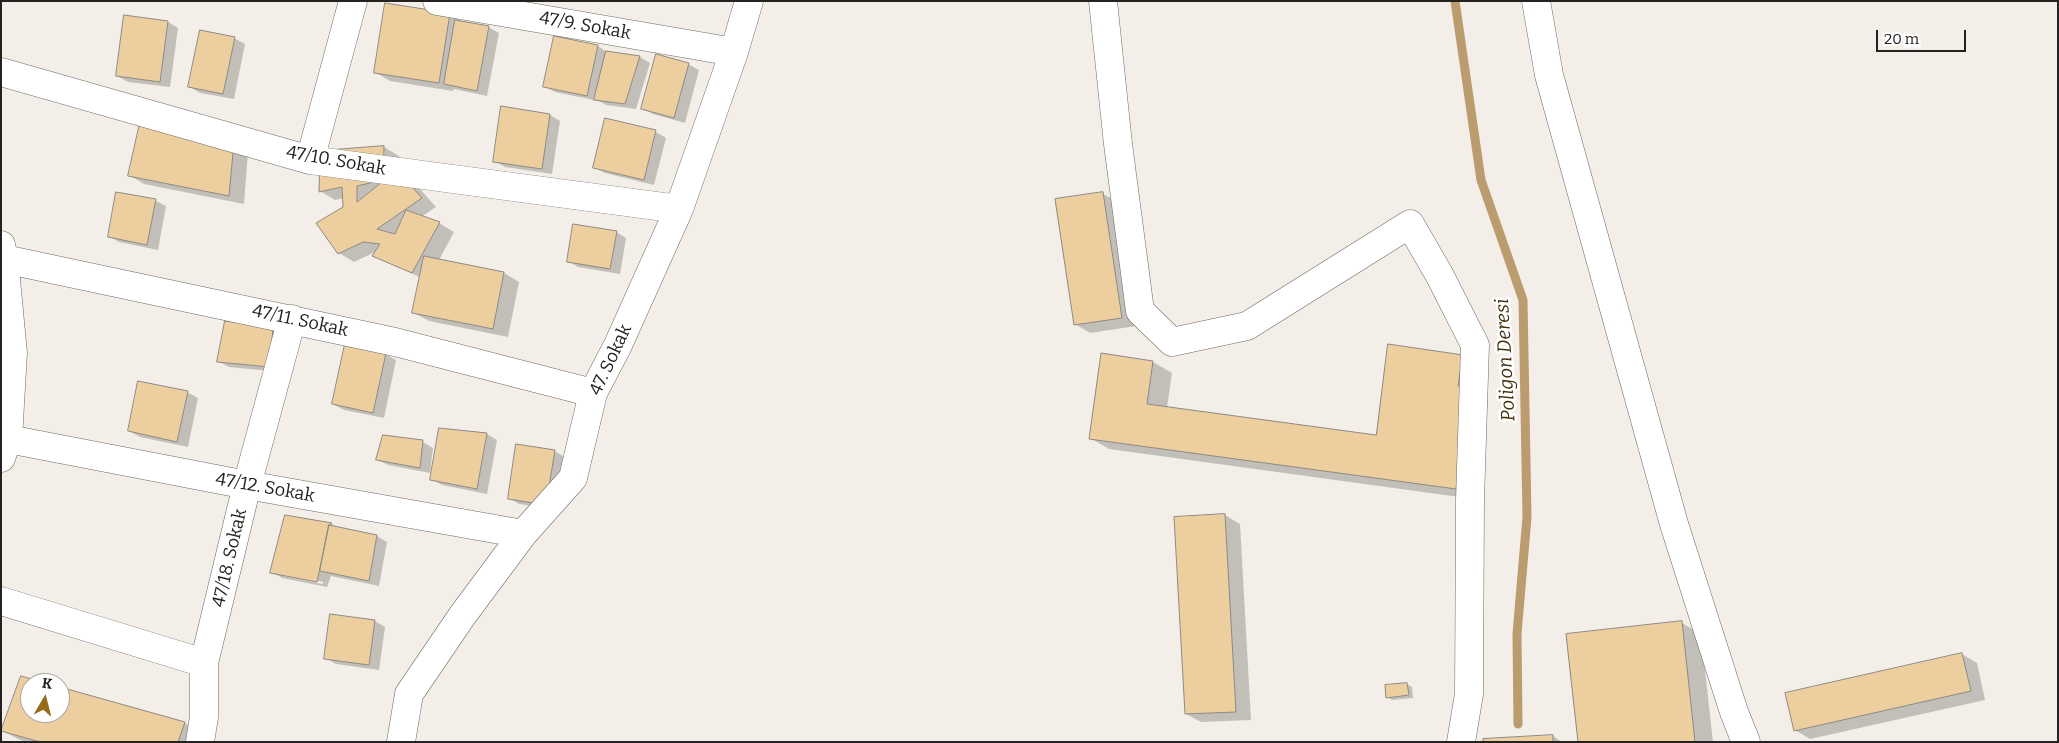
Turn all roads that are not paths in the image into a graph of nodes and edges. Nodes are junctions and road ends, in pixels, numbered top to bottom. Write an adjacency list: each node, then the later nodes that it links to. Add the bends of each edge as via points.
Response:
1 (353, 1): 8 (street)
2 (437, 1): 6 (street, 47/9. Sokak)
3 (749, 1): 6 (street, 47. Sokak)
4 (1103, 1): 20 (street, via 1140,311 1172,342 1247,326 1410,224 1476,345 1470,500 1469,694)
5 (1536, 1): 21 (street, via 1549,75 1674,524)
6 (734, 52): 9 (street, 47. Sokak)
7 (1, 72): 8 (street, 47/10. Sokak)
8 (310, 160): 9 (street, 47/10. Sokak)
9 (679, 209): 12 (street, 47. Sokak)
10 (3, 252): 11 (street, 47/11. Sokak); 13 (street, via 13,353)
11 (292, 319): 12 (street, 47/11. Sokak); 14 (street, 47/18. Sokak)
12 (593, 393): 15 (street, 47. Sokak, via 573,478)
13 (5, 449): 14 (street, 47/12. Sokak)
14 (247, 486): 15 (street, 47/12. Sokak); 17 (street, 47/18. Sokak)
15 (523, 534): 19 (street, 47. Sokak, via 409,694)
16 (1, 602): 17 (street)
17 (204, 663): 18 (street, 47/18. Sokak, via 204,717)
18 (200, 742)
19 (401, 742)
20 (1461, 742)
21 (1746, 742)

